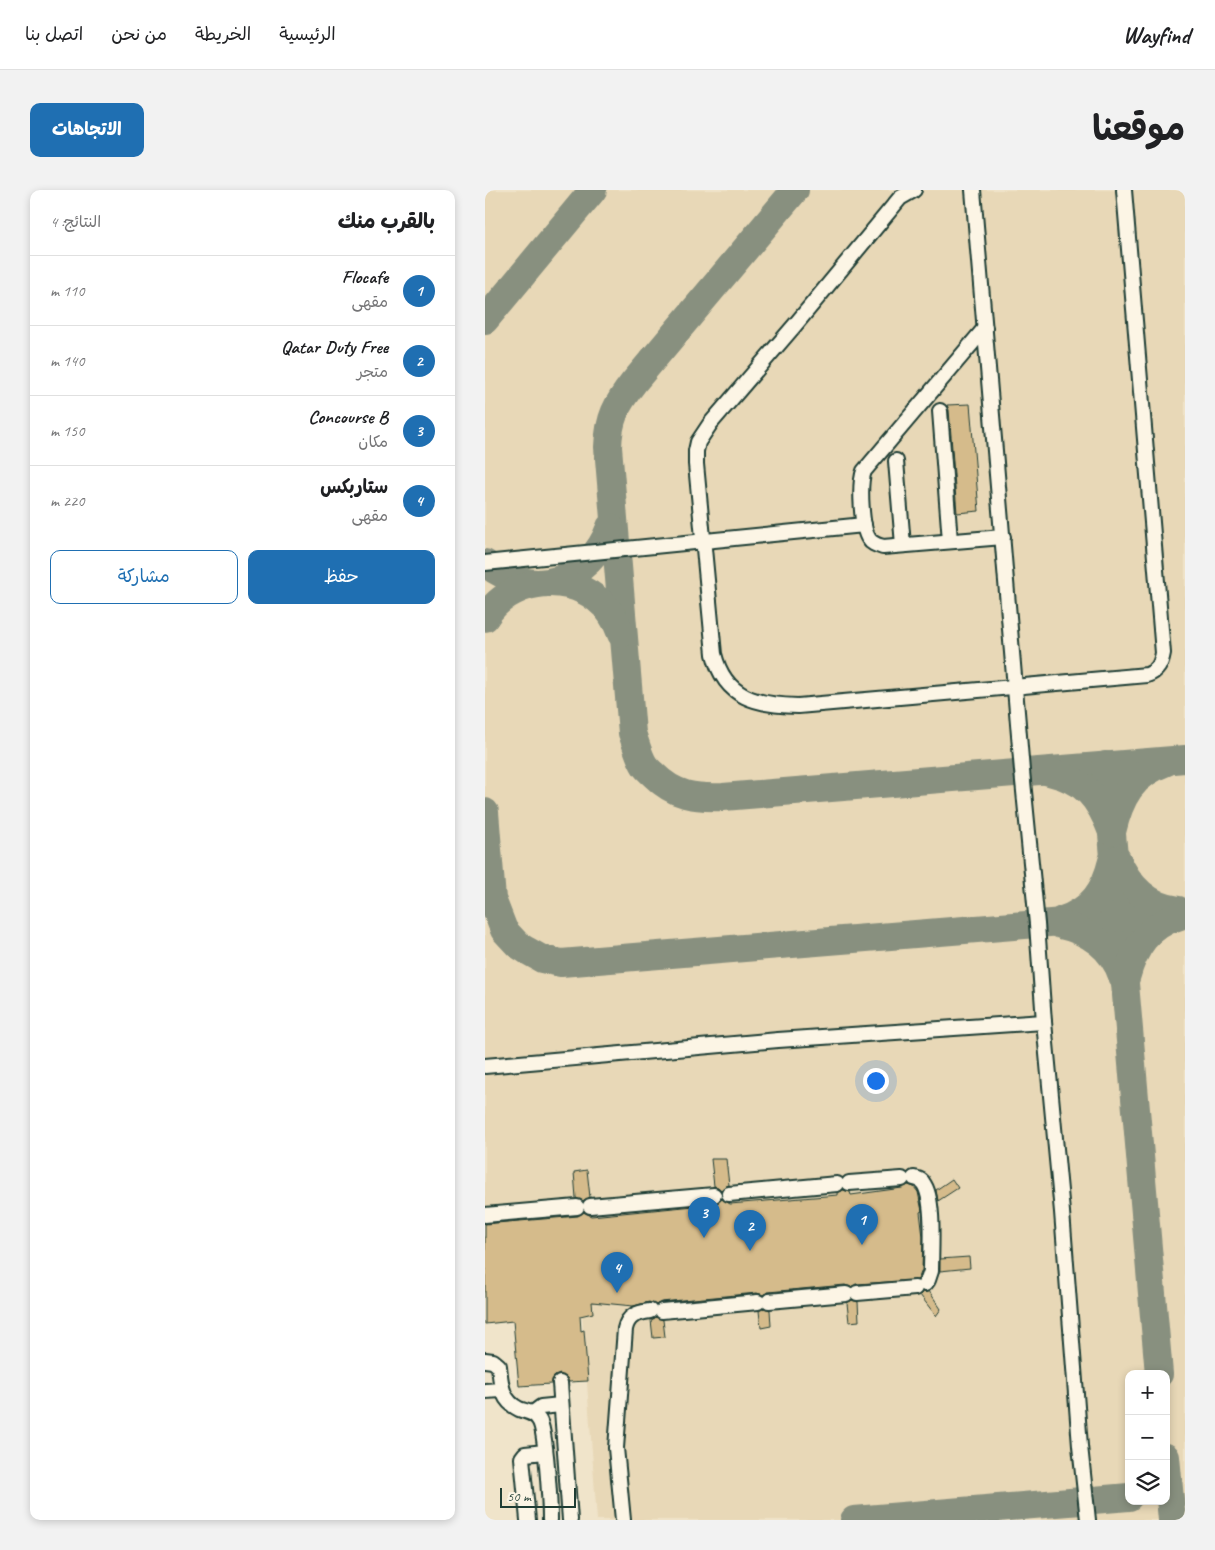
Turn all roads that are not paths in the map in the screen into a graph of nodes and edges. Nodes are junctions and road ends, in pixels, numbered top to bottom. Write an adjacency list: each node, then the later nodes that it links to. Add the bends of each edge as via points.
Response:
1 (914, 190): 9 (lane, via 895,204 701,436 696,464)
2 (973, 190): 4 (lane)
3 (1124, 190): 13 (lane, via 1162,661 1154,672 1147,675)
4 (985, 328): 7 (lane, via 865,471 861,483); 8 (lane)
5 (940, 411): 10 (lane)
6 (896, 461): 11 (lane)
7 (864, 525): 9 (lane); 11 (lane, via 873,543 883,547)
8 (1003, 537): 10 (lane); 13 (lane)
9 (704, 541): 12 (lane); 13 (lane, via 717,665 735,691 751,700 798,706)
10 (950, 541): 11 (lane)
11 (903, 545)
12 (485, 563)
13 (1015, 686): 14 (lane)
14 (1044, 1022): 15 (lane, via 778,1040); 30 (lane)
15 (485, 1066)
16 (729, 1194): 29 (lane, via 908,1178 923,1182 931,1206 931,1272 928,1280 920,1286 631,1316 625,1329 616,1448)
17 (714, 1195): 18 (lane)
18 (485, 1215)
19 (485, 1360): 21 (lane, via 499,1366)
20 (560, 1383): 23 (lane)
21 (501, 1390): 22 (lane); 24 (lane, via 507,1400 519,1409)
22 (485, 1391)
23 (561, 1405): 24 (lane, via 541,1407); 28 (lane)
24 (533, 1414): 25 (lane, via 542,1427)
25 (545, 1452): 26 (lane); 27 (lane, via 525,1454 522,1458)
26 (550, 1519)
27 (528, 1520)
28 (570, 1520)
29 (623, 1520)
30 (1088, 1520)

